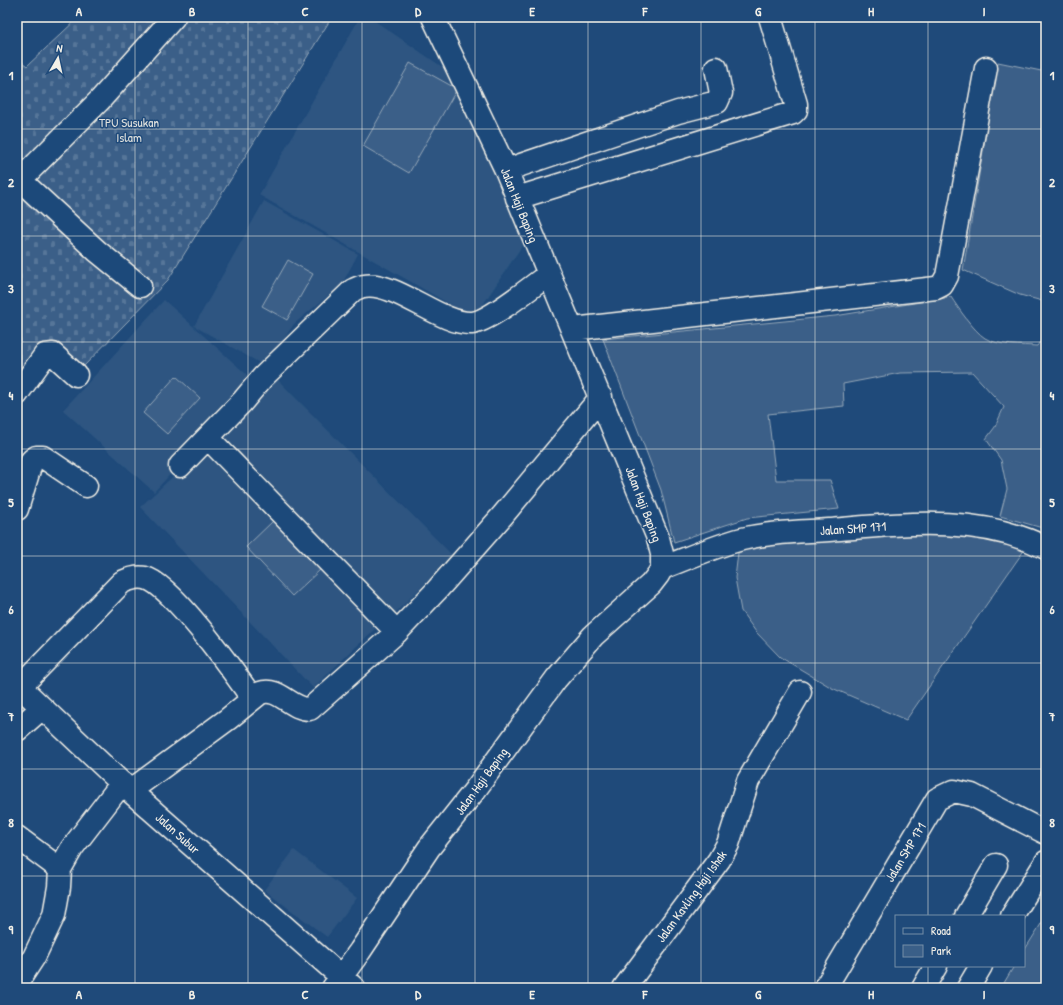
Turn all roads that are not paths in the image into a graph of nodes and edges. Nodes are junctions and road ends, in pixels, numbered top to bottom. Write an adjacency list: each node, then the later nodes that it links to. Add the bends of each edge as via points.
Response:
1 (174, 17): 7 (street, via 100,100)
2 (433, 17): 6 (street, Jalan Haji Baping)
3 (770, 17): 8 (street, via 796,104 793,113)
4 (716, 68): 6 (street, via 721,93 717,102 678,112)
5 (986, 68): 11 (street, via 947,276 942,285 936,288)
6 (506, 170): 8 (street, Jalan Haji Baping)
7 (19, 182): 10 (street)
8 (517, 198): 9 (street, Jalan Haji Baping)
9 (549, 274): 11 (street, Jalan Haji Baping); 15 (street, via 488,316 472,323 457,321 379,286 364,286 353,290 263,377)
10 (140, 286)
11 (573, 329): 14 (street, Jalan Haji Baping)
12 (76, 375): 13 (street, via 53,354 45,355)
13 (17, 394)
14 (601, 397): 20 (street, Jalan Haji Baping, via 658,538); 21 (street, via 499,520)
15 (208, 438): 16 (street); 21 (street)
16 (180, 466)
17 (86, 486): 18 (street, via 43,457 36,457 32,460)
18 (17, 510)
19 (1046, 548): 20 (street, Jalan SMP 171, via 1013,535 978,527 944,524 900,525 774,532 741,539)
20 (662, 568): 38 (street, Jalan Haji Baping, via 651,584 593,636 556,679 429,848)
21 (397, 632): 24 (street, via 310,708 298,707 274,692 266,691)
22 (19, 685): 24 (street, via 122,582 131,578 146,578 161,586 198,626); 25 (street, Jalan Subur)
23 (800, 692): 39 (street, Jalan Kavling Haji Ishak, via 748,781 728,844 719,860)
24 (252, 698): 27 (street, via 228,719)
25 (42, 708): 26 (street); 27 (street, Jalan Subur)
26 (17, 730)
27 (126, 787): 32 (street, via 72,848); 38 (street, Jalan Subur)
28 (1046, 833): 40 (street, Jalan SMP 171, via 972,795 954,791 936,799)
29 (17, 837): 32 (street)
30 (1046, 862): 34 (street)
31 (996, 865): 33 (street)
32 (60, 870): 37 (street, via 54,915 34,957)
33 (967, 915)
34 (1013, 915)
35 (935, 967): 41 (street)
36 (980, 967): 42 (street)
37 (17, 983)
38 (343, 985)
39 (624, 988)
40 (825, 988)
41 (923, 988)
42 (968, 988)

